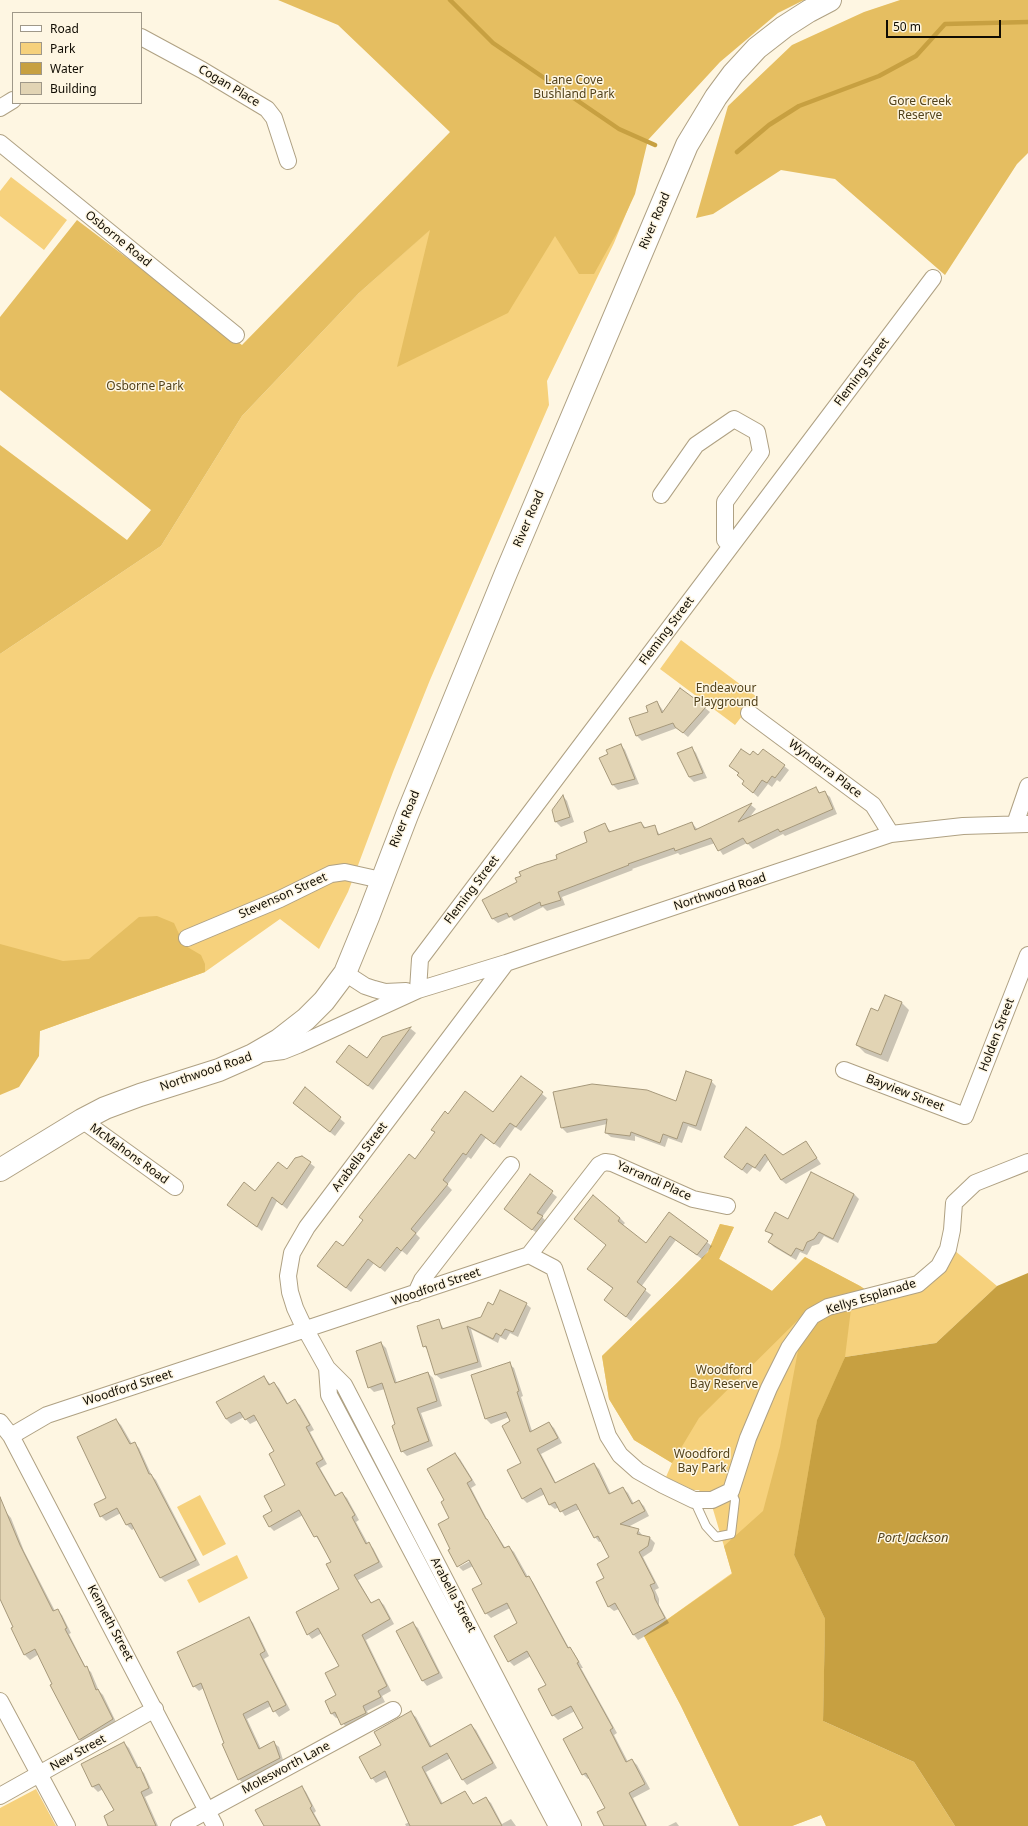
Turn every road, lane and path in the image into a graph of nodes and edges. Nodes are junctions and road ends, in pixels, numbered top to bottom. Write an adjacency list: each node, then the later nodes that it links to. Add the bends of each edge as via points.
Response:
1 (830, 0): 15 (main road, River Road, via 790,23 757,48 720,91 687,145 506,573)
2 (142, 39): 6 (street, Cogan Place, via 268,109 274,118)
3 (12, 101): 4 (street)
4 (0, 108)
5 (0, 143): 8 (street, Osborne Road)
6 (288, 160)
7 (933, 278): 10 (street, Fleming Street)
8 (236, 335)
9 (661, 495): 10 (street, via 696,445 734,419 757,432 761,452 725,502 725,540)
10 (731, 546): 20 (street, Fleming Street, via 420,959)
11 (749, 712): 14 (street, Wyndarra Place, via 873,805)
12 (1028, 786): 13 (street)
13 (1022, 824): 14 (street, Northwood Road, via 963,826)
14 (891, 834): 18 (street, Northwood Road)
15 (381, 880): 16 (street, Stevenson Street, via 345,872 331,874 280,899); 19 (main road, River Road)
16 (187, 938)
17 (1028, 954): 23 (street, Holden Street)
18 (506, 963): 20 (street, Northwood Road); 32 (street, Arabella Street, via 296,1243 290,1262 289,1284 295,1308)
19 (345, 973): 20 (street, Northwood Road, via 365,986 385,992); 21 (main road, River Road, via 324,1001 306,1019 279,1040)
20 (418, 990): 21 (street, Northwood Road, via 283,1051)
21 (253, 1055): 24 (main road, Northwood Road, via 219,1070 126,1100)
22 (844, 1070): 23 (street, Bayview Street)
23 (965, 1116)
24 (82, 1120): 27 (main road, Northwood Road); 28 (street, McMahons Road)
25 (1028, 1162): 36 (street, Kellys Esplanade, via 975,1183 954,1203 948,1248 939,1266 918,1284 828,1307 812,1316 789,1348 769,1388)
26 (511, 1165): 31 (street, via 422,1280)
27 (0, 1170)
28 (175, 1187)
29 (727, 1206): 30 (street, Yarrandi Place, via 693,1199 605,1162 598,1166)
30 (529, 1255): 31 (street, Woodford Street); 37 (street, via 554,1268 608,1436 620,1455 638,1471)
31 (416, 1293): 32 (street, Woodford Street)
32 (306, 1330): 33 (street, Arabella Street); 35 (street, Woodford Street, via 47,1415)
33 (327, 1368): 47 (street, Arabella Street, via 329,1395); 48 (street, Arabella Street, via 344,1385)
34 (0, 1422): 35 (street, Kenneth Street)
35 (11, 1436): 39 (street, Kenneth Street)
36 (730, 1491): 37 (street, via 712,1500); 37 (lane, via 735,1500 732,1534 716,1537 706,1526)
37 (694, 1500)
38 (0, 1701): 41 (street)
39 (155, 1709): 41 (street, New Street); 43 (street, Kenneth Street)
40 (393, 1710): 43 (street, Molesworth Lane)
41 (40, 1774): 42 (street, New Street); 44 (street)
42 (0, 1796)
43 (207, 1811): 45 (street, Molesworth Lane); 46 (street, Kenneth Street)
44 (67, 1826)
45 (179, 1826)
46 (215, 1826)
47 (557, 1826)
48 (573, 1826)

